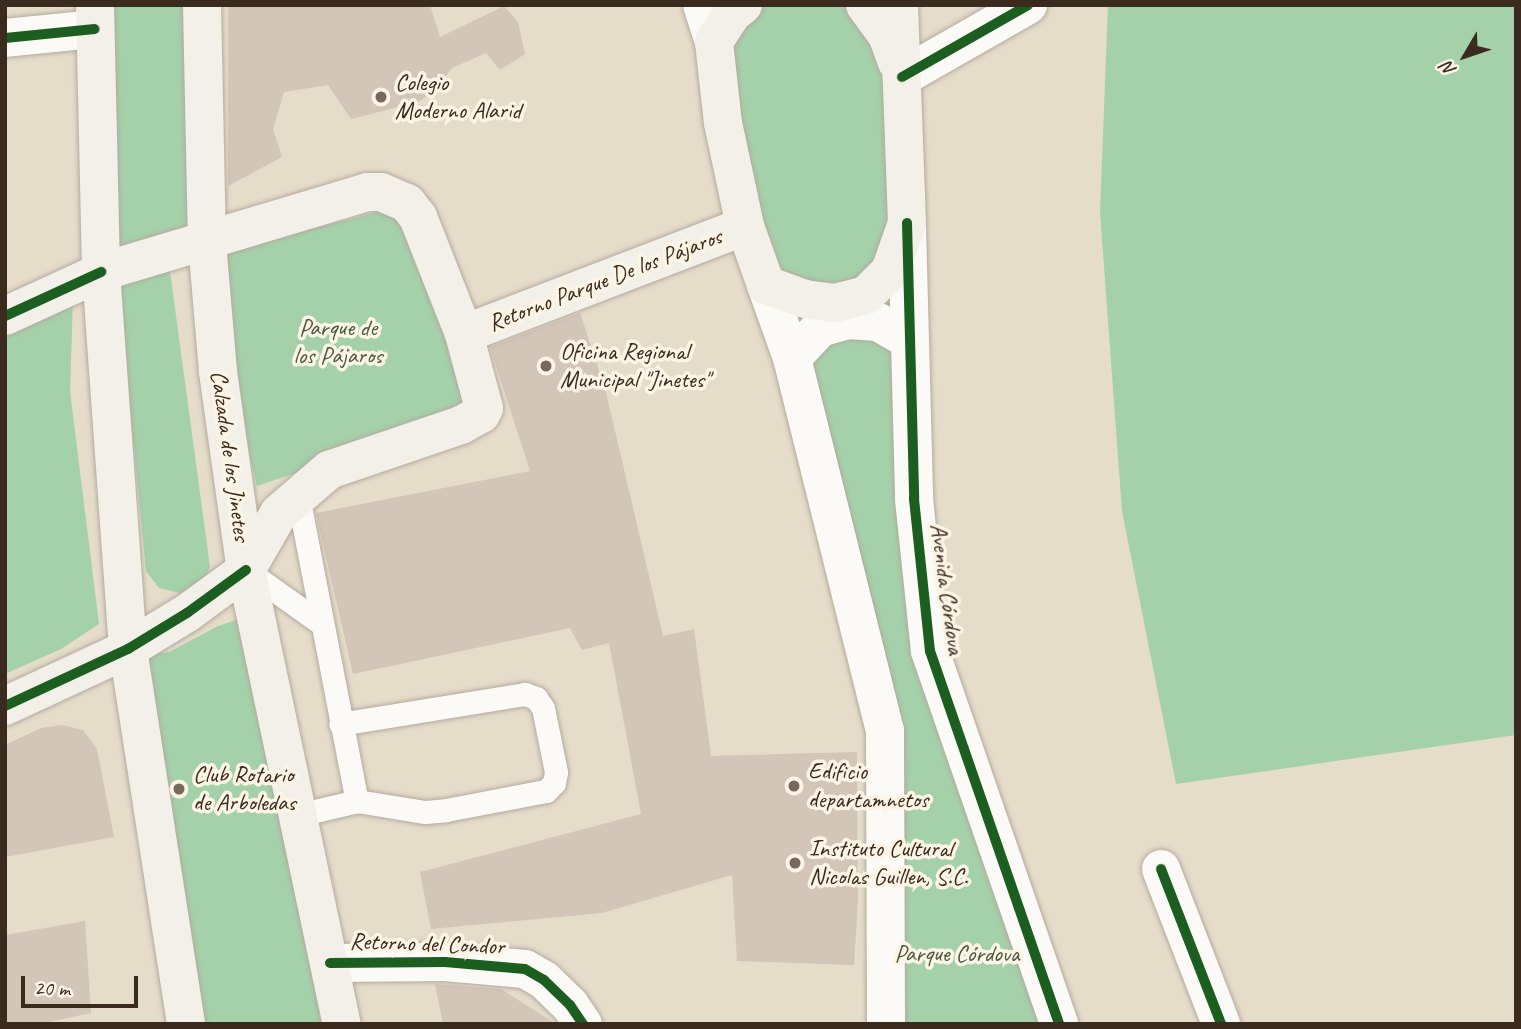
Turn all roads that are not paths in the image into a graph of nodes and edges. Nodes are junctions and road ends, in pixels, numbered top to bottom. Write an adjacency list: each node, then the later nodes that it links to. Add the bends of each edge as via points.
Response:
1 (202, 5): 13 (main road, Calzada de los Jinetes)
2 (702, 5): 9 (street)
3 (743, 5): 9 (main road)
4 (865, 5): 10 (main road, via 887,35)
5 (899, 5): 10 (main road, Avenida Córdova)
6 (1028, 5): 10 (street)
7 (95, 17): 8 (street); 14 (main road)
8 (5, 38)
9 (714, 42): 12 (main road, via 723,123)
10 (902, 77): 11 (main road, Avenida Córdova)
11 (907, 223): 15 (main road, via 890,271 866,295 835,303 805,299); 18 (street, Avenida Córdova)
12 (745, 226): 15 (main road); 17 (main road, Retorno Parque De los Pájaros)
13 (207, 243): 14 (main road, Retorno Parque De los Pájaros); 17 (main road, Retorno Parque De los Pájaros, via 367,192 397,196 418,217); 21 (main road, Calzada de los Jinetes, via 218,372)
14 (101, 272): 16 (main road, Retorno Parque De los Pájaros); 23 (main road)
15 (766, 285): 19 (street)
16 (5, 316)
17 (464, 334): 20 (main road, Retorno Parque De los Pájaros, via 483,399 481,414 329,470)
18 (908, 338): 19 (street, via 878,322 848,320 820,328); 34 (street, Avenida Córdova, via 914,499 930,651)
19 (792, 358): 33 (street, via 885,732)
20 (298, 496): 21 (main road, Retorno Parque De los Pájaros, via 279,513); 22 (lane)
21 (246, 570): 22 (lane); 23 (main road); 27 (main road, Calzada de los Jinetes)
22 (322, 624): 25 (lane)
23 (128, 649): 24 (main road); 30 (main road)
24 (5, 706)
25 (340, 724): 26 (lane); 26 (lane, via 525,694 536,698 543,708 556,772 546,791 425,812)
26 (357, 801): 27 (lane)
27 (298, 815): 29 (main road, Calzada de los Jinetes)
28 (1161, 869): 35 (street)
29 (330, 963): 31 (main road, Calzada de los Jinetes); 32 (street, Retorno del Condor, via 445,962 525,969 544,980)
30 (186, 1024)
31 (342, 1024)
32 (583, 1024)
33 (886, 1024)
34 (1059, 1024)
35 (1221, 1024)

